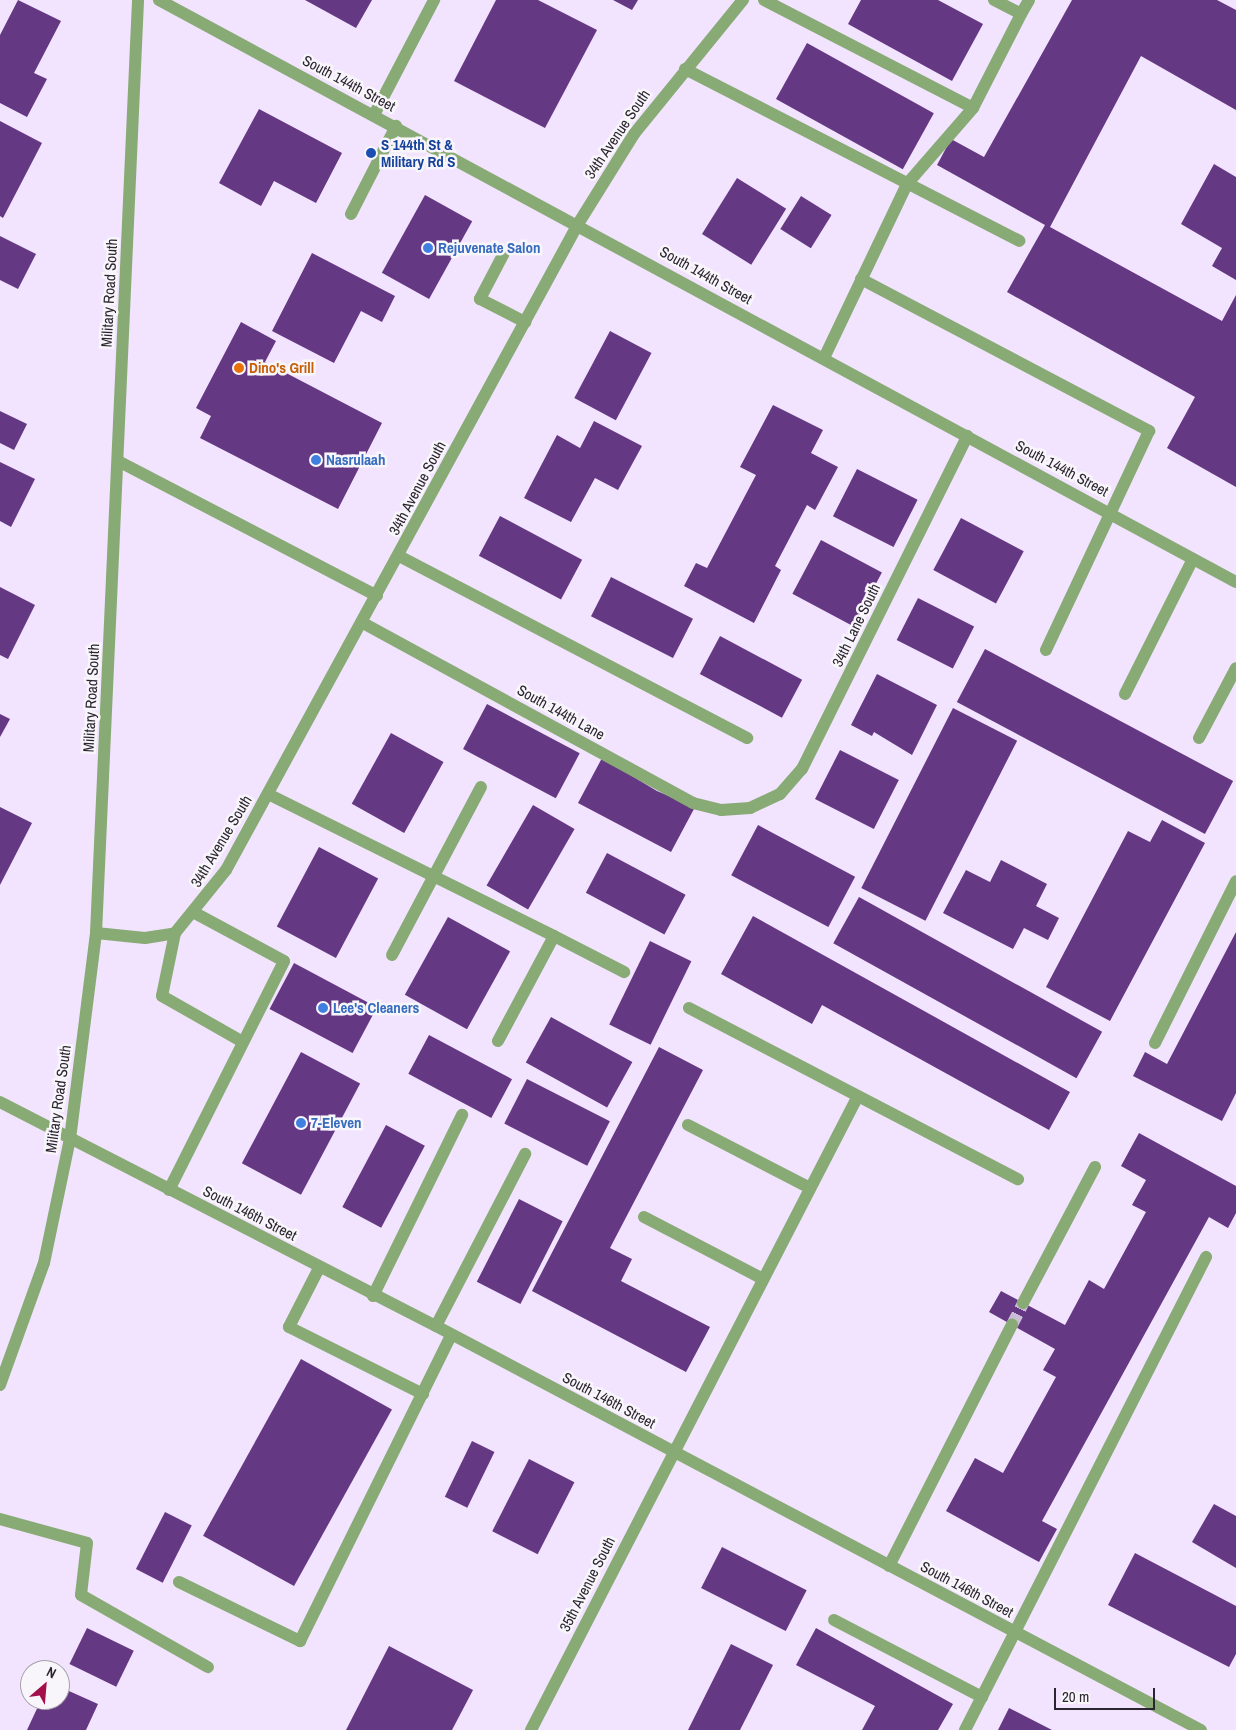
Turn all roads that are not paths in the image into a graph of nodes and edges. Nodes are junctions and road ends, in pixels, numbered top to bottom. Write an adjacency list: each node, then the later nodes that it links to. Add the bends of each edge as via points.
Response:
1 (138, 0): 22 (street, Military Road South)
2 (159, 0): 11 (street, South 144th Street)
3 (434, 0): 11 (street)
4 (743, 0): 9 (street, 34th Avenue South)
5 (764, 0): 10 (street)
6 (994, 0): 8 (street)
7 (1029, 0): 8 (street)
8 (1021, 14): 10 (street)
9 (685, 69): 13 (street); 15 (street, 34th Avenue South, via 634,134)
10 (972, 108): 13 (street)
11 (374, 115): 12 (street, South 144th Street)
12 (396, 126): 14 (street); 15 (street, South 144th Street)
13 (907, 184): 16 (street); 18 (street)
14 (351, 214)
15 (578, 224): 19 (street, 34th Avenue South); 20 (street, South 144th Street)
16 (1018, 241)
17 (504, 253): 19 (street, via 480,299)
18 (861, 279): 20 (street); 23 (street, via 1149,431)
19 (525, 322): 24 (street, 34th Avenue South)
20 (824, 358): 21 (street, South 144th Street)
21 (967, 436): 23 (street, South 144th Street); 36 (street, 34th Lane South, via 802,769 780,794)
22 (118, 461): 27 (street); 41 (street, Military Road South)
23 (1113, 514): 25 (street, South 144th Street); 29 (street)
24 (399, 556): 27 (street, 34th Avenue South); 32 (street)
25 (1193, 558): 26 (street, South 144th Street); 31 (street)
26 (1236, 582)
27 (378, 596): 28 (street, 34th Avenue South)
28 (363, 623): 35 (street, 34th Avenue South); 36 (street, South 144th Lane, via 693,803 721,810)
29 (1046, 650)
30 (1236, 668): 33 (street)
31 (1125, 694)
32 (747, 738)
33 (1199, 738)
34 (480, 787): 37 (street)
35 (268, 794): 37 (street); 39 (street, 34th Avenue South, via 226,870)
36 (750, 808)
37 (434, 876): 42 (street); 43 (street)
38 (1236, 881): 48 (street)
39 (195, 913): 40 (street, 34th Avenue South); 47 (street, via 284,961)
40 (175, 932): 41 (street, via 145,938); 47 (street, via 162,996)
41 (96, 933): 53 (street, Military Road South)
42 (554, 936): 44 (street); 46 (street)
43 (392, 955)
44 (624, 972)
45 (689, 1008): 49 (street)
46 (498, 1041)
47 (243, 1042): 58 (street)
48 (1155, 1043)
49 (858, 1096): 56 (street); 57 (street, 35th Avenue South)
50 (0, 1102): 53 (street, South 146th Street)
51 (462, 1115): 63 (street)
52 (688, 1125): 57 (street)
53 (70, 1138): 58 (street, South 146th Street); 68 (street, Military Road South, via 44,1263)
54 (525, 1154): 66 (street)
55 (1095, 1167): 64 (street)
56 (1018, 1179)
57 (810, 1188): 62 (street, 35th Avenue South)
58 (169, 1190): 61 (street, South 146th Street)
59 (644, 1217): 62 (street)
60 (1206, 1258): 75 (street)
61 (319, 1268): 63 (street, South 146th Street); 69 (street, via 289,1327)
62 (763, 1279): 70 (street, 35th Avenue South)
63 (373, 1296): 66 (street, South 146th Street)
64 (1023, 1303)
65 (1012, 1325): 72 (street)
66 (436, 1326): 67 (street, South 146th Street)
67 (452, 1336): 69 (street); 70 (street, South 146th Street)
68 (0, 1385)
69 (423, 1394): 73 (street, via 300,1641)
70 (673, 1452): 72 (street, South 146th Street); 78 (street, 35th Avenue South)
71 (0, 1519): 76 (street, via 87,1543 81,1595)
72 (889, 1566): 75 (street, South 146th Street)
73 (179, 1582)
74 (834, 1620): 77 (street)
75 (1017, 1633): 77 (street); 80 (street, South 146th Street)
76 (208, 1667)
77 (982, 1698): 79 (street)
78 (530, 1730)
79 (965, 1730)
80 (1201, 1730)

